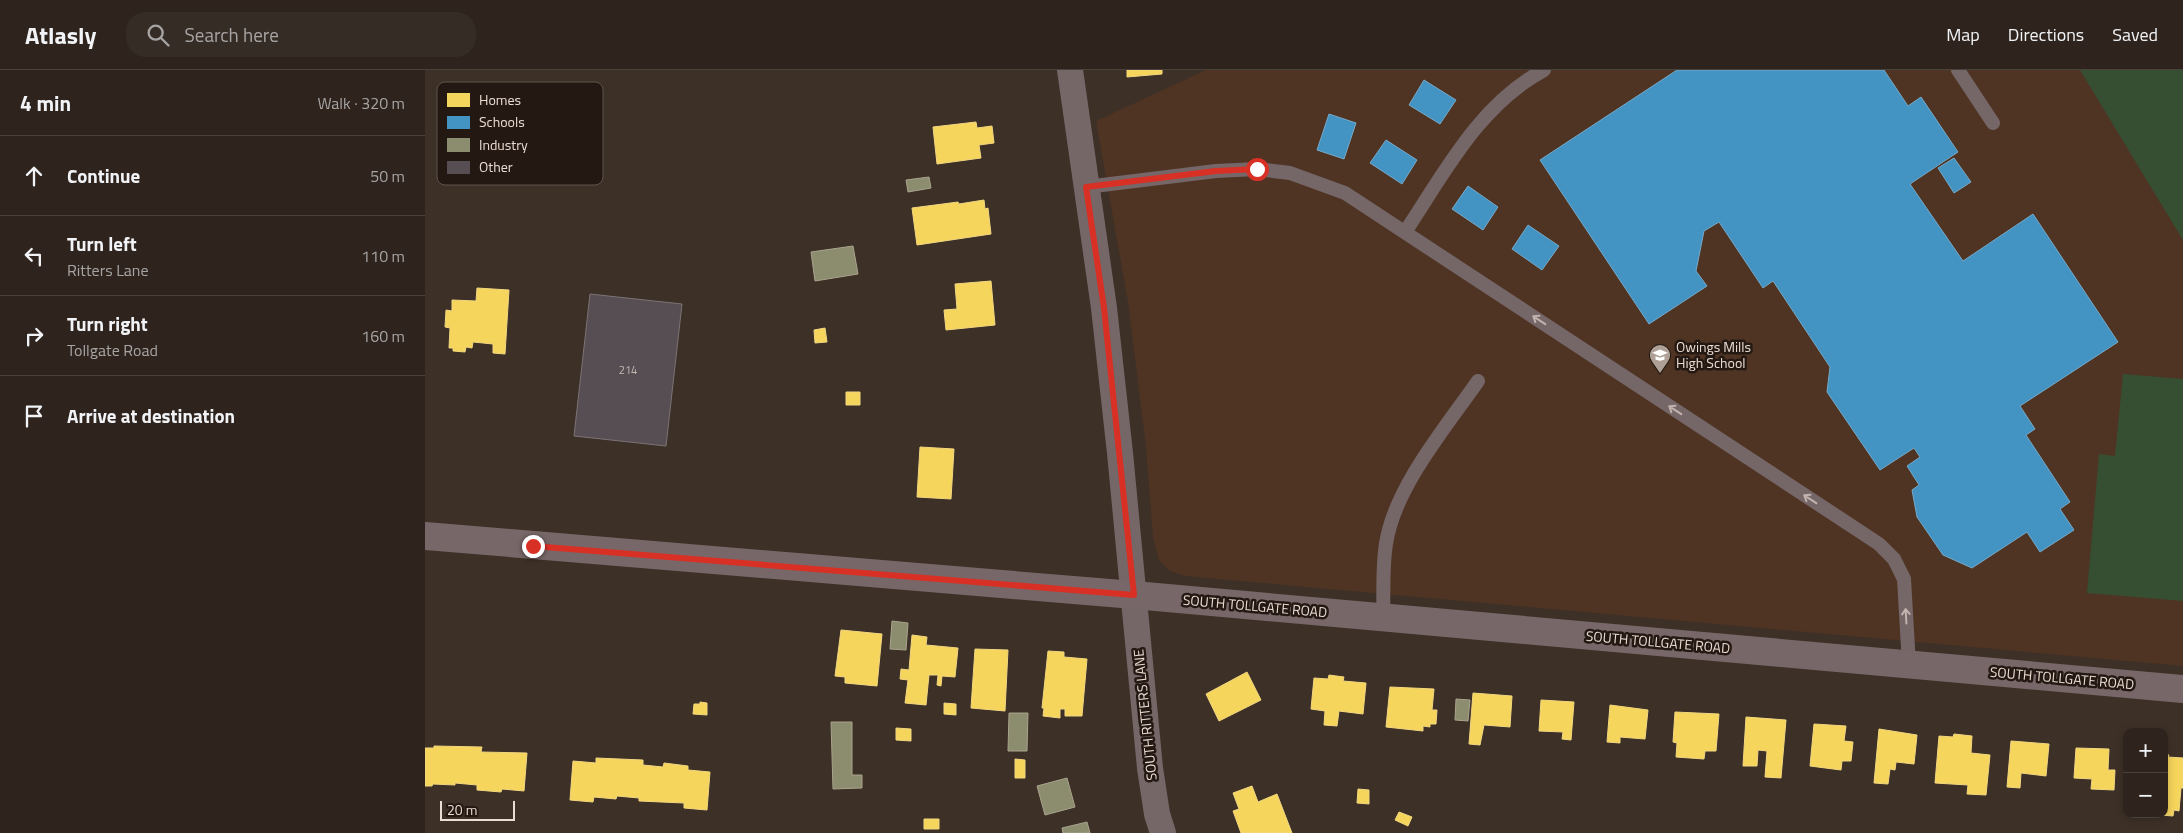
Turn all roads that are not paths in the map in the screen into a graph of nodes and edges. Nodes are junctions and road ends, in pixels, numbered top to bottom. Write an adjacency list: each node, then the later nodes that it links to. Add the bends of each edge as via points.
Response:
1 (1070, 70): 5 (street, SOUTH RITTERS LANE)
2 (1544, 70): 6 (lane, via 1503,98 1476,126)
3 (1958, 70): 4 (lane)
4 (1993, 123)
5 (1086, 187): 6 (lane, via 1216,171 1257,169 1290,172 1345,193); 9 (street, SOUTH RITTERS LANE, via 1105,318)
6 (1405, 232): 11 (lane, one-way to 6, via 1904,579 1894,559 1879,544)
7 (1478, 381): 10 (lane, via 1400,500 1386,544)
8 (425, 536): 9 (street, SOUTH TOLLGATE ROAD)
9 (1134, 595): 10 (street, SOUTH TOLLGATE ROAD); 13 (street, SOUTH RITTERS LANE, via 1150,768)
10 (1383, 617): 11 (street, SOUTH TOLLGATE ROAD)
11 (1909, 664): 12 (street, SOUTH TOLLGATE ROAD)
12 (2183, 689)
13 (1163, 833)

